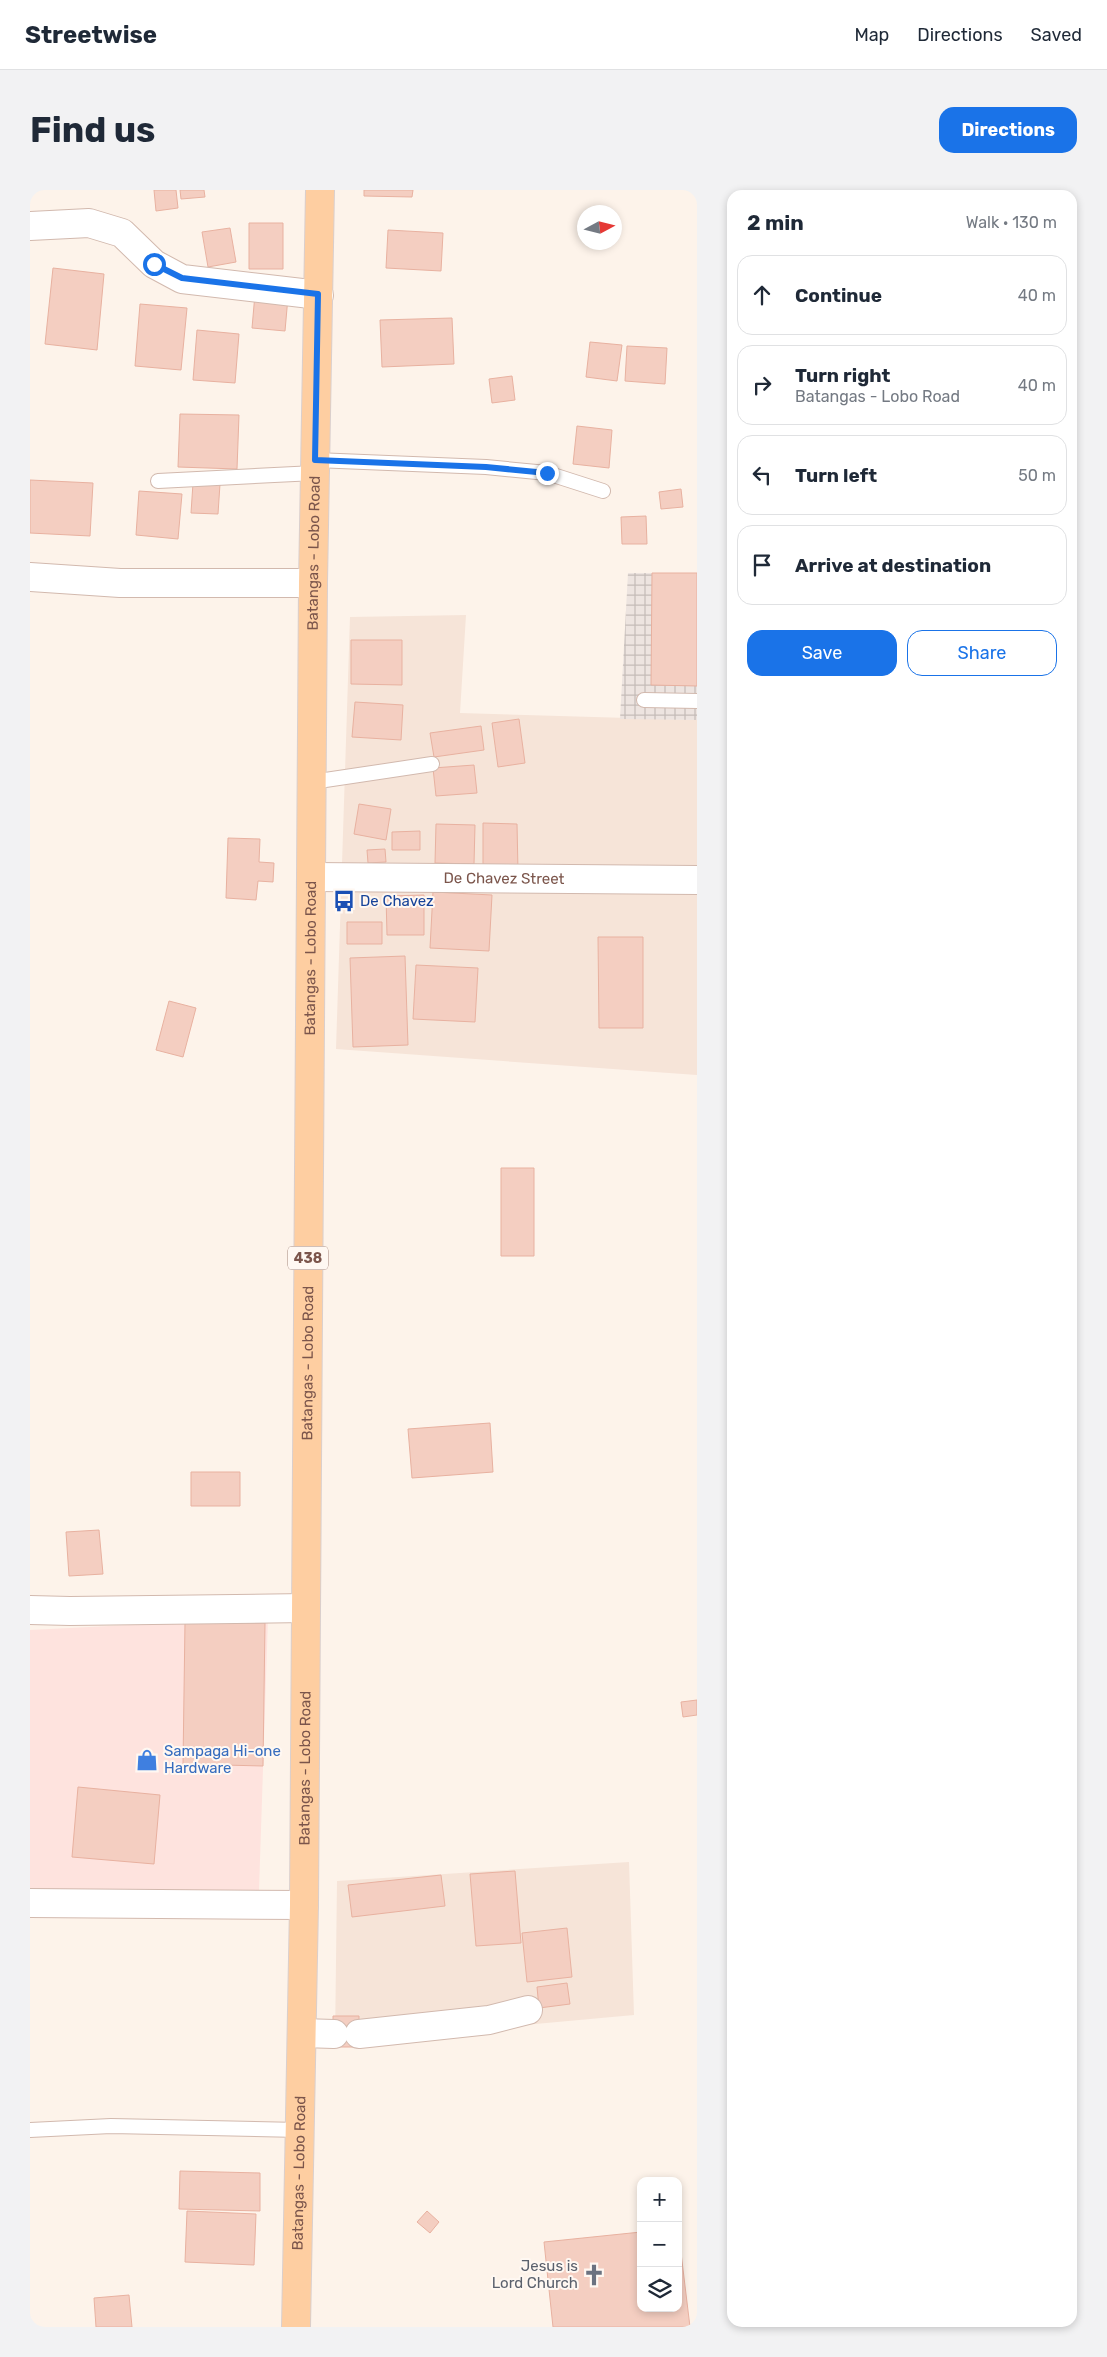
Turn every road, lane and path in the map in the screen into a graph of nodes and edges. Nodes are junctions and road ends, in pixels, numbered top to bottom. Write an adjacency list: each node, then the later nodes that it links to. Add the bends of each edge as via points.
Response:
1 (320, 190): 3 (main road, Batangas - Lobo Road / 438)
2 (30, 226): 3 (street, via 89,223 122,233 154,264 182,278)
3 (318, 294): 4 (main road, Batangas - Lobo Road / 438)
4 (315, 467): 5 (lane); 6 (lane, via 486,467 547,473); 8 (main road, Batangas - Lobo Road / 438)
5 (158, 480)
6 (603, 490)
7 (30, 577): 8 (street, via 120,583)
8 (313, 582): 12 (main road, Batangas - Lobo Road / 438)
9 (644, 700): 10 (lane)
10 (697, 701)
11 (432, 764): 12 (lane)
12 (312, 782): 13 (main road, Batangas - Lobo Road / 438)
13 (312, 877): 14 (street, De Chavez Street); 15 (main road, Batangas - Lobo Road / 438)
14 (697, 880)
15 (306, 1608): 16 (street); 18 (main road, Batangas - Lobo Road / 438)
16 (30, 1610)
17 (30, 1902): 18 (street)
18 (304, 1905): 20 (main road, Batangas - Lobo Road / 438)
19 (528, 2010): 20 (street, via 489,2020 346,2034)
20 (302, 2033): 22 (main road, Batangas - Lobo Road / 438)
21 (30, 2130): 22 (lane, via 110,2126)
22 (300, 2130): 23 (main road, Batangas - Lobo Road / 438)
23 (296, 2327)

